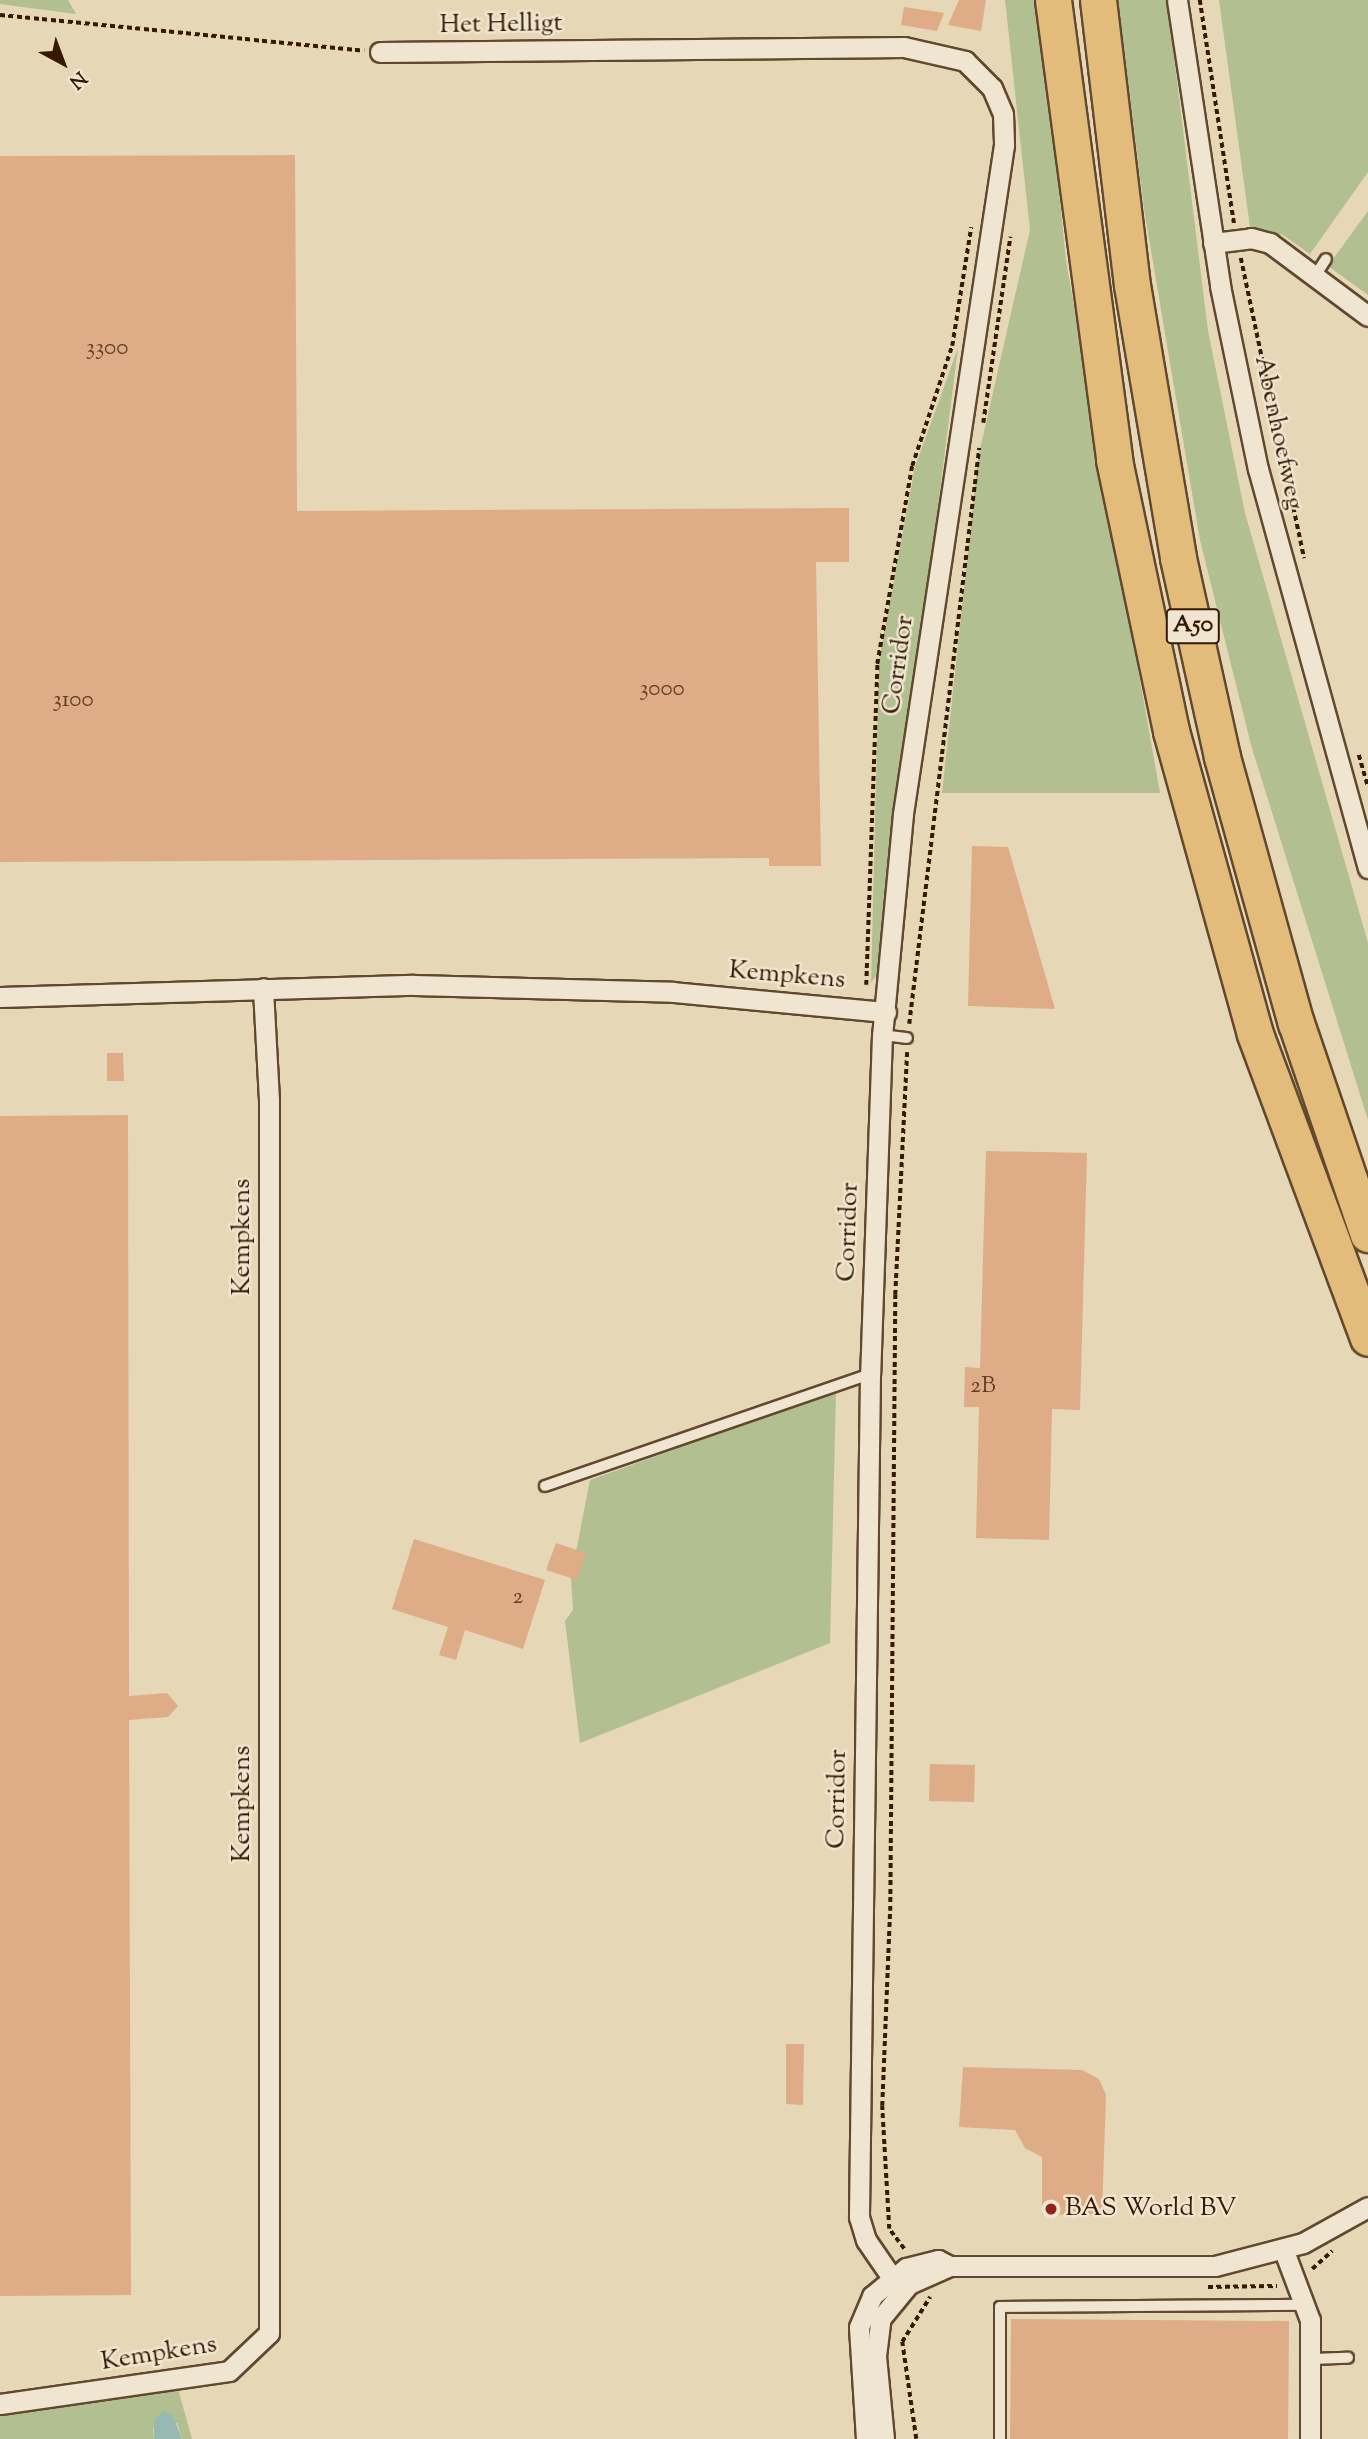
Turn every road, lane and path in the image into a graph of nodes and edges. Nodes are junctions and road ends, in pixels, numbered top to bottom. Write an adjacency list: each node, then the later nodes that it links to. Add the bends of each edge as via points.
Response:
1 (1053, 0): 25 (highway, A50, via 1114,460 1171,731 1255,1034)
2 (1098, 0): 24 (highway, A50, via 1132,285 1178,558 1222,757 1296,1023)
3 (1177, 0): 11 (street, Abenhoefweg)
4 (1200, 0): 9 (path)
5 (0, 15): 6 (path)
6 (380, 52): 7 (street, Het Helligt, via 904,47 965,61)
7 (992, 88): 21 (street, Corridor, via 1003,114 1004,145 904,814)
8 (973, 221): 20 (path, Corridor, via 952,346 912,466 877,664)
9 (1235, 228)
10 (1009, 229): 23 (path, Corridor)
11 (1213, 243): 13 (street, via 1263,240 1320,267); 17 (street, Abenhoefweg, via 1291,605)
12 (1239, 251): 14 (path, Abenhoefweg)
13 (1368, 316)
14 (1305, 563)
15 (1357, 751): 16 (path)
16 (1368, 787)
17 (1368, 868)
18 (263, 988): 19 (street, Kempkens); 20 (street, Kempkens, via 673,992); 38 (street, Kempkens, via 269,1139 269,2333 229,2371)
19 (0, 997)
20 (865, 1010): 21 (street, Kempkens)
21 (886, 1012): 22 (street, Corridor)
22 (883, 1035): 23 (lane); 26 (street, Corridor)
23 (907, 1038): 31 (path, Corridor, via 895,1295 890,1911 882,2106 888,2229)
24 (1368, 1234)
25 (1368, 1338)
26 (870, 1374): 27 (lane); 33 (street, Corridor, via 859,2217 866,2241)
27 (545, 1486)
28 (1368, 2207): 30 (street)
29 (1338, 2247): 32 (path)
30 (1284, 2251): 33 (street, via 1215,2266 950,2266); 35 (street)
31 (910, 2257)
32 (1306, 2273)
33 (896, 2284): 39 (street, via 868,2301 859,2327); 40 (street, via 881,2318 876,2346)
34 (930, 2297): 41 (path, via 902,2342)
35 (1305, 2305): 37 (street); 42 (lane, via 1000,2307)
36 (1349, 2358): 37 (lane)
37 (1310, 2359): 43 (street)
38 (0, 2404)
39 (866, 2439)
40 (884, 2439)
41 (916, 2439)
42 (1000, 2439)
43 (1310, 2439)

